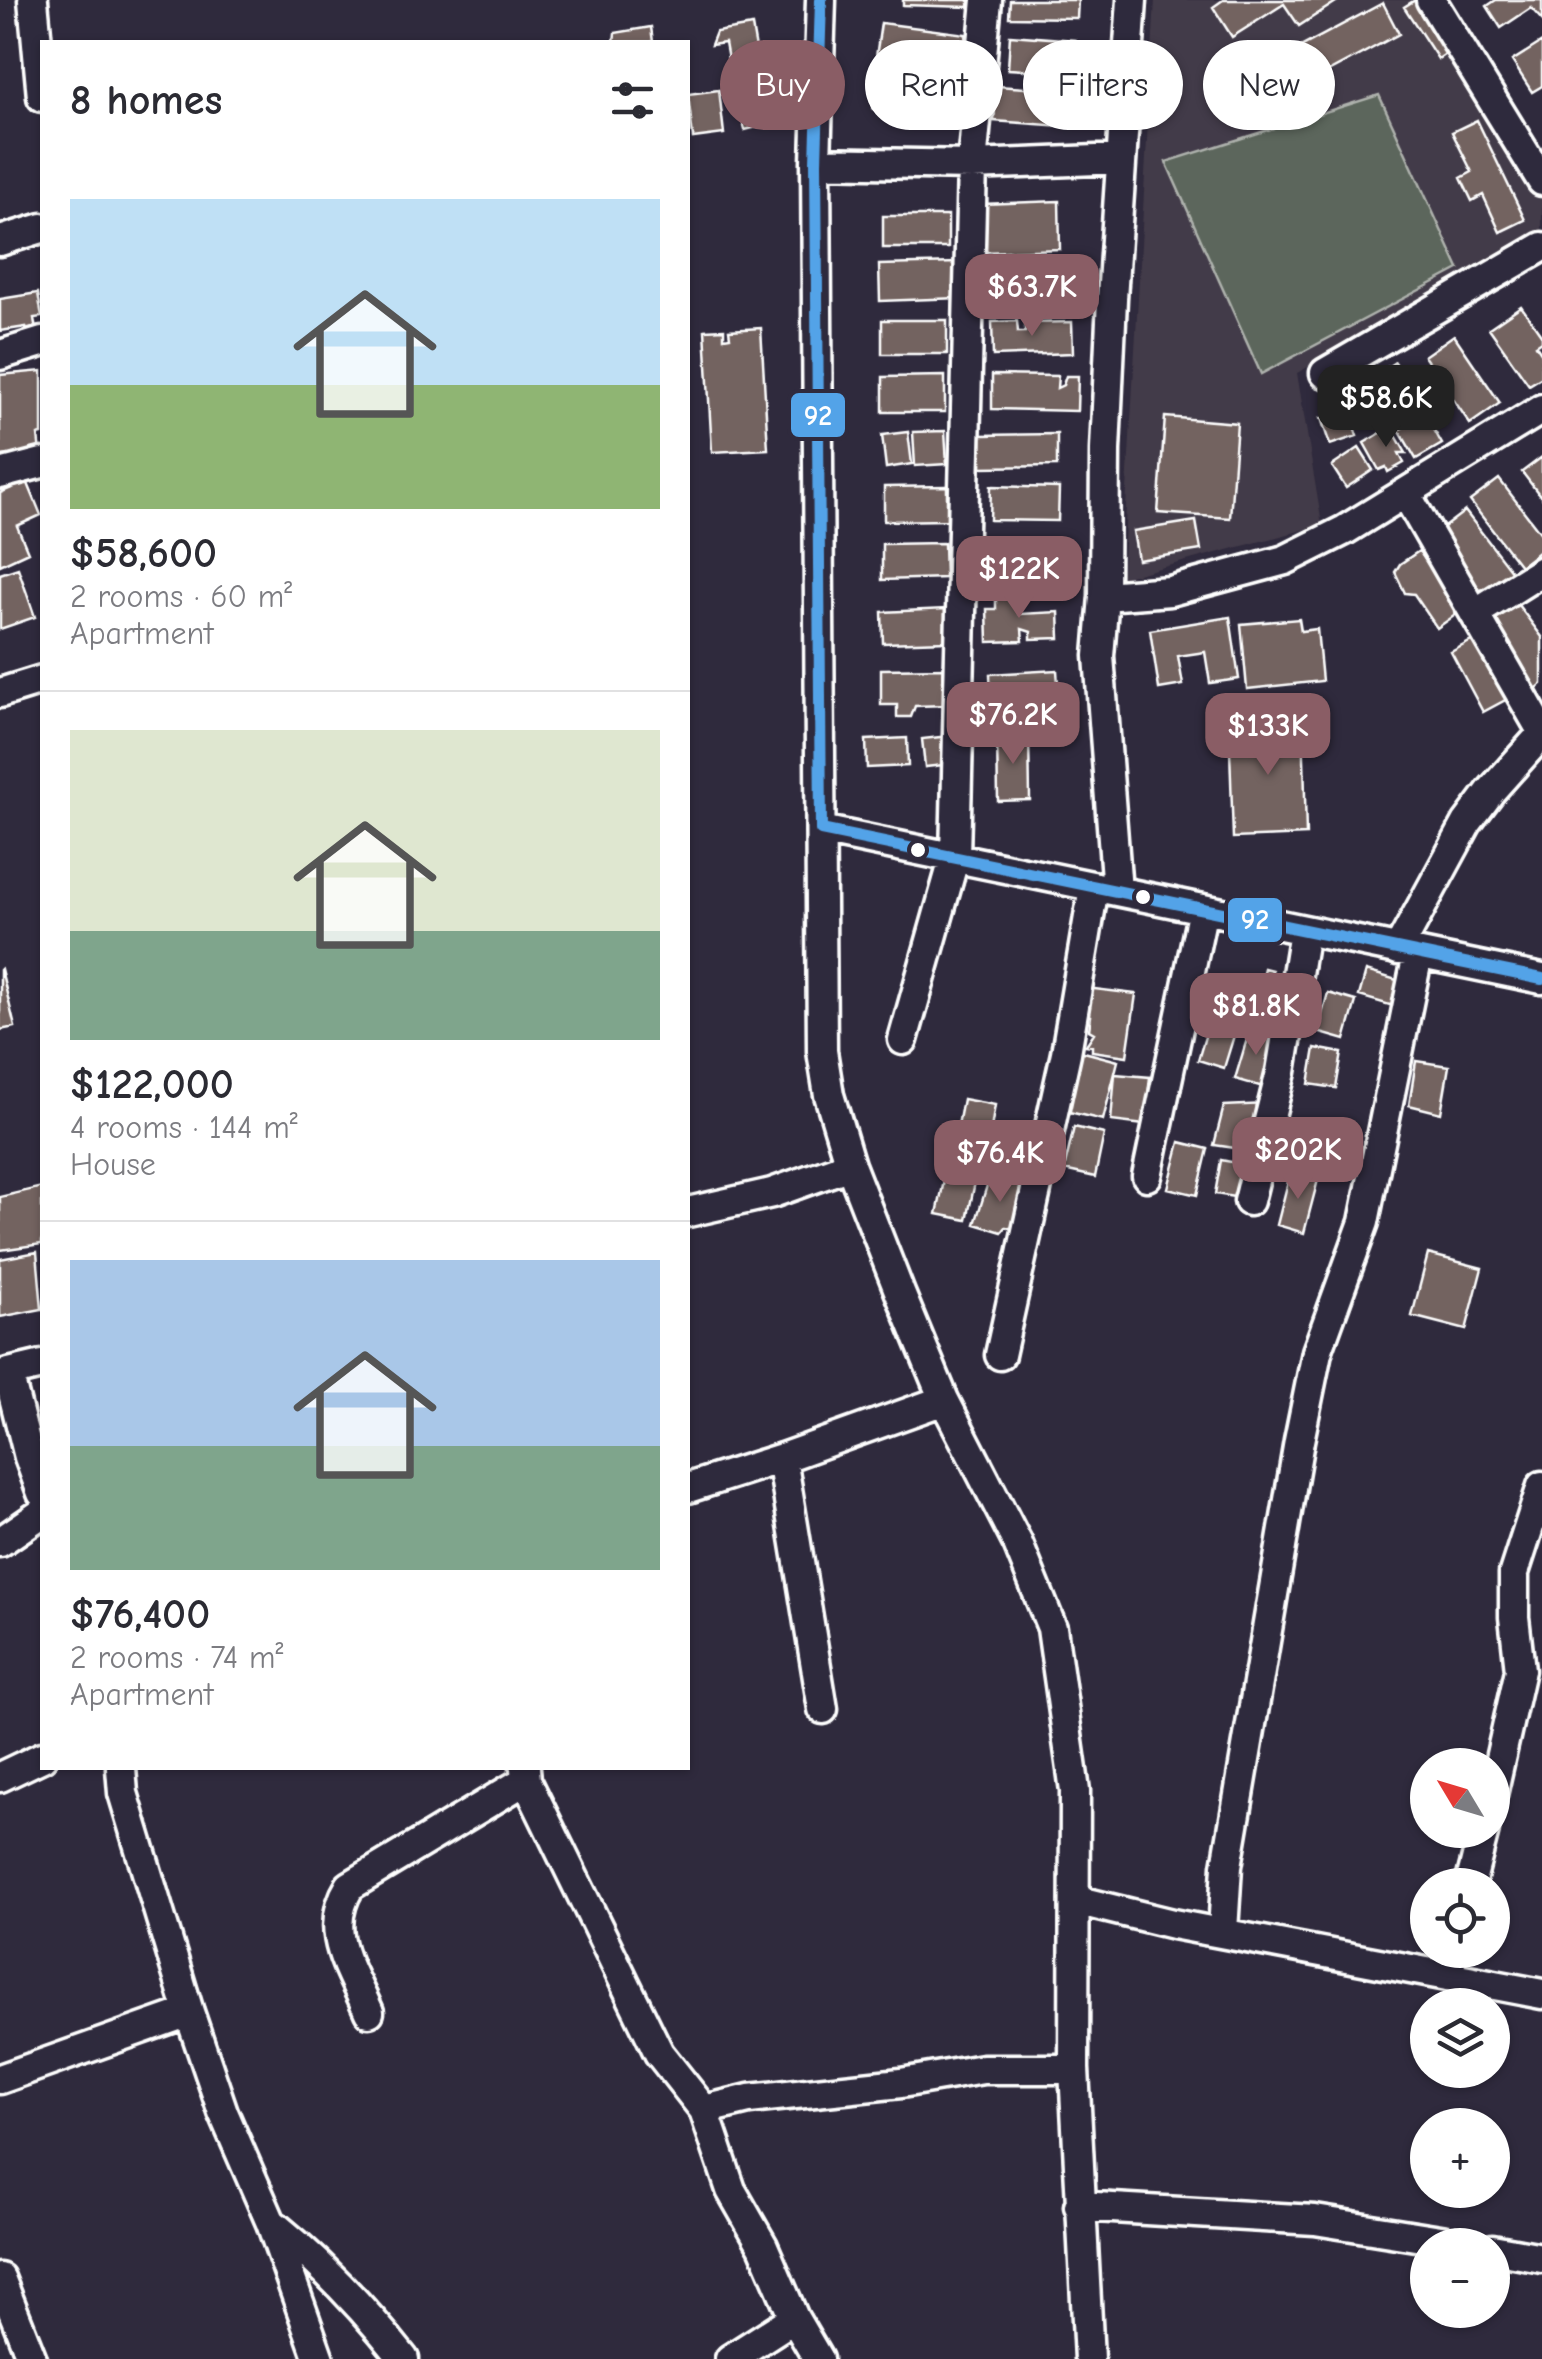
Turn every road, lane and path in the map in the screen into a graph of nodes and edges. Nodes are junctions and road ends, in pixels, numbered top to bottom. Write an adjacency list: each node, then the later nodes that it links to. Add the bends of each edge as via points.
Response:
1 (33, 0): 6 (street)
2 (821, 0): 8 (street)
3 (986, 0): 9 (street)
4 (1132, 0): 7 (street)
5 (1431, 0): 10 (street)
6 (40, 75)
7 (1121, 159): 9 (street); 22 (street)
8 (816, 162): 9 (street); 27 (street)
9 (972, 164): 28 (street)
10 (1542, 182)
11 (40, 229): 12 (street)
12 (0, 240)
13 (1542, 246): 16 (street)
14 (40, 343): 15 (street)
15 (0, 355)
16 (1325, 372)
17 (1542, 409): 20 (street)
18 (40, 464): 19 (street)
19 (0, 474)
20 (1406, 494): 22 (street, via 1285,560 1170,591); 23 (street)
21 (1542, 571): 23 (street)
22 (1104, 596): 29 (street, via 1099,656)
23 (1474, 612): 26 (street)
24 (40, 681): 25 (street)
25 (0, 693)
26 (1542, 733): 32 (street, via 1468,823)
27 (820, 830): 28 (street); 35 (street, via 822,1050)
28 (955, 856): 29 (street); 34 (street)
29 (1106, 889): 30 (street); 39 (street)
30 (1203, 909): 31 (street); 36 (street)
31 (1304, 931): 32 (street); 37 (street, via 1281,1072)
32 (1408, 952): 33 (street); 56 (street, via 1364,1222 1318,1352 1302,1423 1228,1866)
33 (1542, 979)
34 (903, 1040)
35 (850, 1165): 38 (street, via 772,1193); 42 (street)
36 (1147, 1176)
37 (1248, 1201)
38 (690, 1212)
39 (1000, 1355)
40 (40, 1365): 41 (street)
41 (4, 1374): 45 (street)
42 (944, 1400): 43 (street); 55 (street, via 1018,1544 1052,1628 1075,1791)
43 (782, 1458): 46 (street); 49 (street)
44 (1542, 1486): 50 (street, via 1514,1573 1520,1670)
45 (40, 1487)
46 (690, 1487)
47 (40, 1514): 48 (street)
48 (0, 1542)
49 (822, 1709)
50 (1503, 1748)
51 (40, 1758): 54 (street)
52 (121, 1770): 60 (street)
53 (525, 1774): 61 (street, via 350,1886 338,1905 338,1939); 64 (street, via 660,2054)
54 (0, 1777)
55 (1075, 1900): 56 (street); 62 (street)
56 (1223, 1931): 57 (street)
57 (1410, 1957)
58 (1466, 1968): 59 (street)
59 (1542, 1994)
60 (189, 2012): 63 (street); 66 (street)
61 (369, 2012)
62 (1074, 2069): 64 (street, via 983,2069); 65 (street)
63 (0, 2079)
64 (704, 2110): 71 (street, via 731,2190)
65 (1079, 2206): 67 (street, via 1315,2220); 77 (street)
66 (271, 2223): 73 (street); 74 (street, via 374,2321)
67 (1410, 2235)
68 (1510, 2252): 69 (street)
69 (1542, 2258)
70 (0, 2278): 72 (street)
71 (794, 2318): 75 (street); 76 (street)
72 (32, 2359)
73 (319, 2359)
74 (404, 2359)
75 (730, 2359)
76 (818, 2359)
77 (1089, 2359)

